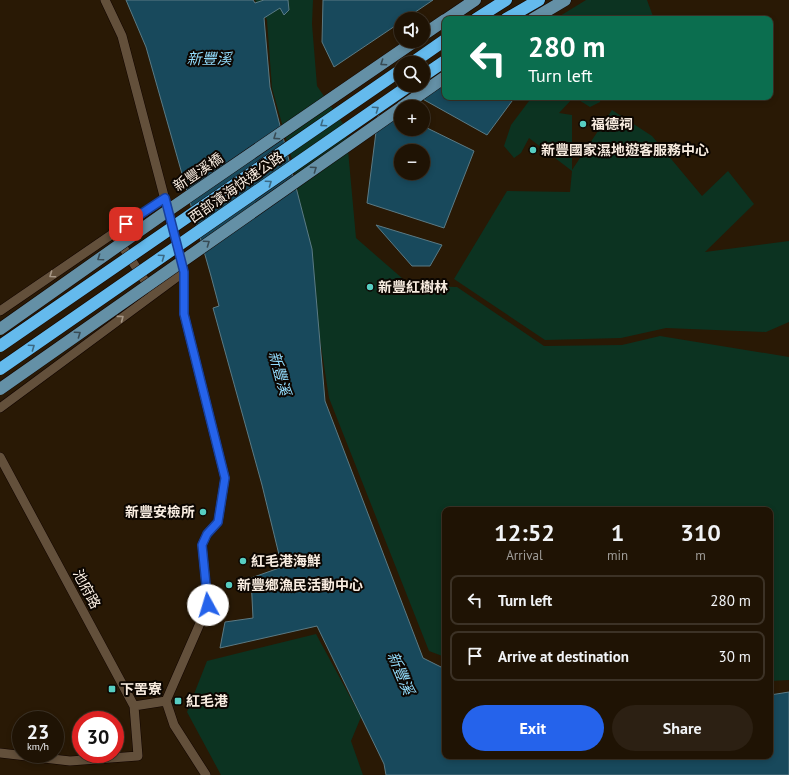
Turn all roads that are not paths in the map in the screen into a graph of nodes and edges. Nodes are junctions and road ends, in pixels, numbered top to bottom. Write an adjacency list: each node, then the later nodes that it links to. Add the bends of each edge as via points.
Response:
1 (105, 0): 22 (street, via 122,36)
2 (475, 0): 6 (main road)
3 (506, 0): 7 (highway)
4 (539, 0): 8 (highway)
5 (565, 0): 9 (main road)
6 (452, 16)
7 (481, 16)
8 (511, 16)
9 (537, 16)
10 (442, 23): 11 (main road)
11 (430, 31)
12 (442, 42): 14 (highway)
13 (405, 48): 27 (main road, 新豐溪橋, one-way to 27, bridge)
14 (422, 56)
15 (442, 63): 16 (highway)
16 (430, 71)
17 (394, 75): 28 (highway, 西部濱海快速公路, one-way to 28, bridge)
18 (442, 79): 20 (main road)
19 (400, 92): 29 (highway, 西部濱海快速公路, one-way to 19, bridge)
20 (412, 100)
21 (394, 113): 30 (main road, one-way to 21, bridge)
22 (165, 198): 23 (street); 24 (street)
23 (113, 232): 25 (street); 26 (street, one-way to 26)
24 (184, 272): 25 (street); 33 (street, via 184,314 225,478 218,522 207,534 202,545 208,605)
25 (154, 294): 31 (street, one-way to 25)
26 (0, 311)
27 (0, 329)
28 (0, 346)
29 (0, 369)
30 (0, 389)
31 (0, 408)
32 (0, 457): 34 (street, 池府路)
33 (166, 701): 34 (street); 36 (street, via 174,725)
34 (134, 706): 35 (street, via 138,756 70,761)
35 (0, 753)
36 (206, 775)

